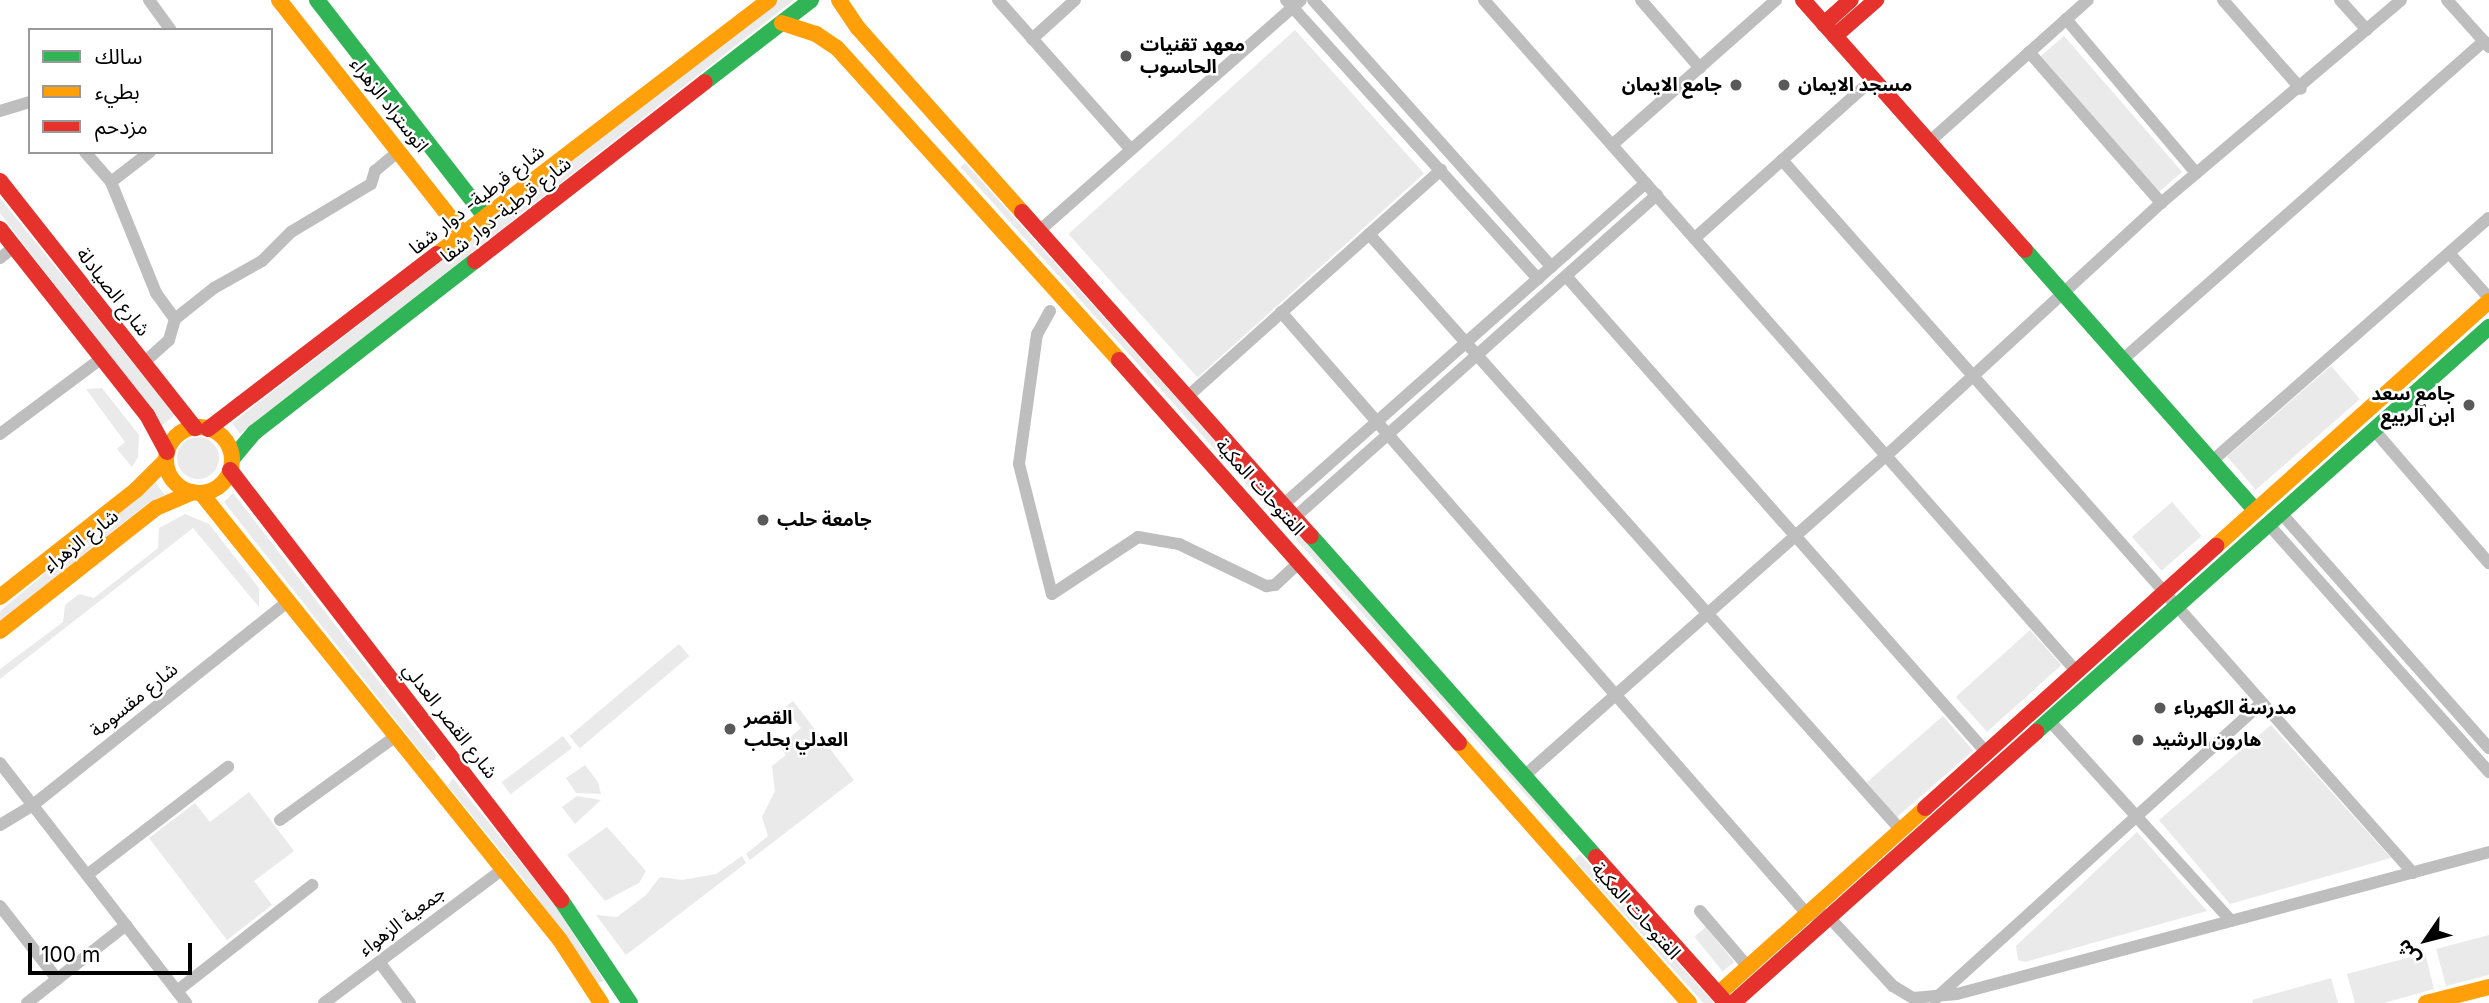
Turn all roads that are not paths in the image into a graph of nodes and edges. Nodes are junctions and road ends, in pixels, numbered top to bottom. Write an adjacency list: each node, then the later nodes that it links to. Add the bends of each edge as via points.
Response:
1 (149, 0): 24 (street)
2 (279, 0): 39 (street, اتوستراد الزهراء)
3 (317, 0): 52 (street, اتوستراد الزهراء)
4 (769, 0): 52 (street, شارع قرطبة- دوار شفا)
5 (811, 0): 23 (street, شارع قرطبة-دوار شفا)
6 (839, 0): 36 (street, via 858,28)
7 (998, 0): 27 (street)
8 (1076, 0): 27 (street)
9 (1313, 0): 61 (street)
10 (1484, 0): 37 (street)
11 (1641, 0): 30 (street)
12 (1776, 0): 30 (street)
13 (1803, 0): 25 (street)
14 (1851, 0): 25 (street)
15 (1876, 0): 25 (street)
16 (2088, 0): 22 (street)
17 (2223, 0): 32 (street)
18 (2340, 0): 26 (street)
19 (2401, 0): 26 (street)
20 (2447, 0): 28 (street)
21 (1293, 2): 38 (street); 44 (street)
22 (2066, 19): 29 (street); 45 (street)
23 (782, 23): 43 (street, الفتوحات المكية, via 817,34 837,48); 85 (street, شارع قرطبة-دوار شفا, via 256,432)
24 (170, 28)
25 (1830, 30): 31 (street)
26 (2367, 30): 32 (street)
27 (1032, 39): 38 (street)
28 (2486, 44): 73 (street)
29 (2029, 52): 35 (street); 50 (street)
30 (1700, 68): 37 (street)
31 (1873, 79): 35 (street); 42 (street)
32 (2301, 89): 45 (street)
33 (28, 103): 34 (street)
34 (0, 111)
35 (1929, 142): 64 (street)
36 (963, 145): 43 (street); 54 (street)
37 (1612, 145): 48 (street)
38 (1131, 150): 54 (street)
39 (399, 151): 56 (street, اتوستراد الزهراء); 68 (street, via 375,172 371,184 291,232 262,261 214,288)
40 (87, 154): 47 (street)
41 (147, 154): 47 (street)
42 (1782, 160): 57 (street); 75 (street)
43 (944, 162): 92 (street, الفتوحات المكية)
44 (1441, 170): 55 (street); 63 (street)
45 (2196, 173): 50 (street)
46 (0, 181): 74 (street, شارع الصيادلة)
47 (110, 182): 68 (street, via 156,293)
48 (1646, 183): 49 (street); 61 (street)
49 (1657, 195): 57 (street); 62 (street)
50 (2161, 203): 64 (street)
51 (2489, 218): 59 (street)
52 (487, 219): 56 (street, شارع قرطبة- دوار شفا)
53 (0, 229): 58 (street)
54 (1039, 231): 76 (street)
55 (1369, 234): 67 (street); 70 (street)
56 (465, 236): 78 (street, شارع قرطبة- دوار شفا)
57 (1695, 238): 82 (street)
58 (14, 247): 60 (street); 72 (street)
59 (2449, 254): 65 (street); 84 (street)
60 (0, 258)
61 (1552, 267): 63 (street)
62 (1566, 276): 71 (street); 90 (street)
63 (1538, 279): 70 (street)
64 (2061, 294): 73 (street); 75 (street)
65 (2489, 299): 87 (street)
66 (1050, 311): 92 (street, via 1037,334 1019,464 1052,594 1138,537 1179,544 1266,586 1275,585)
67 (1282, 312): 76 (street); 77 (street)
68 (175, 319): 74 (street, via 169,340)
69 (2489, 327): 79 (street)
70 (1466, 343): 71 (street); 77 (street)
71 (1477, 355): 81 (street); 97 (street)
72 (102, 358): 80 (street); 83 (street, via 147,415)
73 (2121, 361): 84 (street)
74 (142, 364): 78 (street, شارع الصيادلة)
75 (1972, 374): 82 (street); 93 (street)
76 (1187, 397): 88 (street)
77 (1377, 422): 81 (street); 88 (street)
78 (201, 428): 83 (street, via 182,432); 85 (street, via 225,440)
79 (2374, 430): 89 (street); 91 (street)
80 (0, 434)
81 (1388, 434): 88 (street); 100 (street)
82 (1887, 455): 90 (street); 99 (street)
83 (166, 456): 86 (street, via 174,481); 94 (street, via 136,490)
84 (2212, 461): 87 (street)
85 (231, 465): 86 (street, via 219,486); 108 (street, شارع القصر العدلي)
86 (197, 492): 95 (street); 98 (street, شارع الزهراء, via 156,509)
87 (2255, 510): 93 (street)
88 (1289, 511): 112 (street)
89 (2275, 519): 96 (street); 103 (street); 105 (street)
90 (1796, 536): 97 (street); 107 (street)
91 (2488, 560)
92 (1299, 563): 121 (street, الفتوحات المكية)
93 (2165, 591): 96 (street); 99 (street)
94 (0, 597)
95 (289, 600): 104 (street); 114 (street, شارع مقسومة)
96 (2178, 604): 101 (street); 102 (street)
97 (1708, 614): 100 (street); 118 (street)
98 (0, 631)
99 (2076, 670): 107 (street)
100 (1616, 695): 112 (street); 128 (street)
101 (2262, 703): 115 (street); 123 (street)
102 (2049, 720): 115 (street); 129 (street)
103 (2484, 733): 105 (street); 106 (street)
104 (396, 736): 113 (street); 116 (street)
105 (2467, 748): 111 (street)
106 (2489, 748)
107 (1985, 751): 118 (street)
108 (454, 760): 113 (street); 135 (street, شارع القصر العدلي, via 536,863)
109 (0, 763): 114 (street)
110 (228, 767): 124 (street)
111 (2489, 772)
112 (1524, 776): 119 (street)
113 (431, 779): 122 (street)
114 (33, 805): 117 (street, شارع مقسومة); 124 (street)
115 (2133, 815): 130 (street); 139 (street)
116 (280, 820)
117 (0, 825)
118 (1899, 828): 128 (street)
119 (1578, 837): 121 (street); 138 (street)
120 (2489, 852): 123 (street)
121 (1558, 855): 146 (street, الفتوحات المكية)
122 (503, 869): 132 (street, جمعية الزهواء); 140 (street, via 560,940)
123 (2413, 873): 130 (street)
124 (87, 874): 131 (street)
125 (313, 886): 137 (street)
126 (0, 905): 134 (street)
127 (1700, 911): 133 (street)
128 (1808, 915): 129 (street); 133 (street)
129 (1827, 915): 139 (street, via 1893,986 1913,998); 147 (street)
130 (2231, 921): 139 (street)
131 (126, 925): 134 (street); 137 (street)
132 (380, 963): 143 (street, جمعية الزهواء); 144 (street)
133 (1749, 968): 138 (street)
134 (57, 979): 141 (street)
135 (620, 986): 140 (street); 145 (street, شارع القصر العدلي)
136 (2489, 987): 148 (street)
137 (177, 991): 142 (street)
138 (1722, 999)
139 (1934, 1000)
140 (600, 1001)
141 (27, 1003)
142 (186, 1003)
143 (324, 1003)
144 (410, 1003)
145 (630, 1003)
146 (1689, 1003)
147 (1733, 1003)
148 (2426, 1003)

